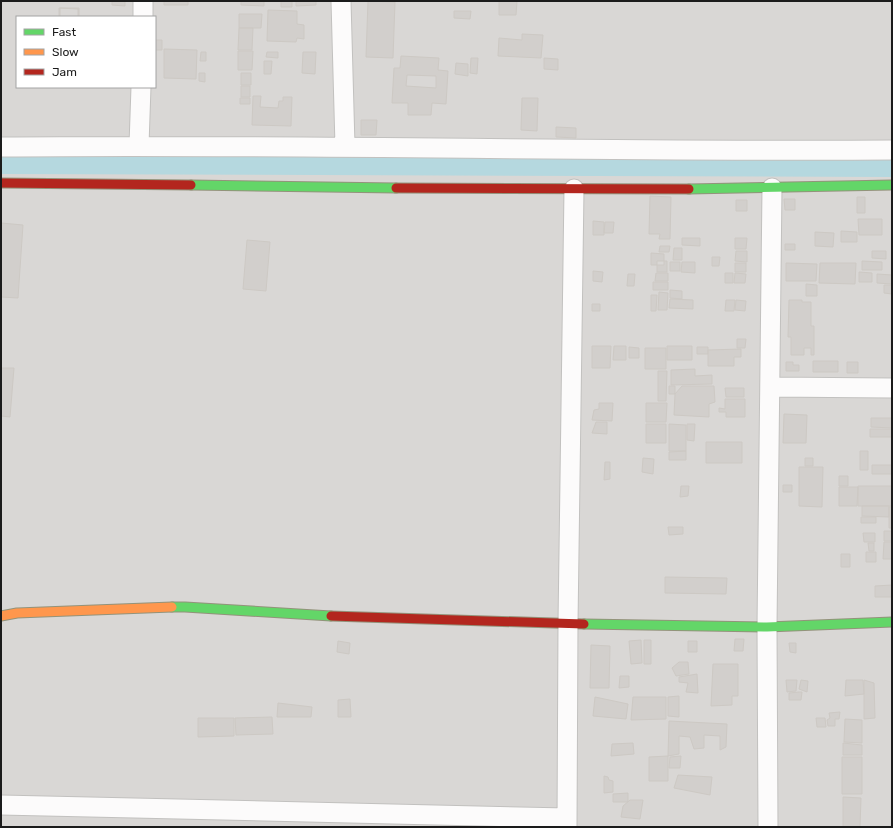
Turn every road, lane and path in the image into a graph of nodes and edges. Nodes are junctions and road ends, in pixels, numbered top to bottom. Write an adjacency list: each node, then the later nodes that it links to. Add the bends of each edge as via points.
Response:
1 (143, 1): 3 (street)
2 (341, 1): 6 (street)
3 (143, 16)
4 (141, 88): 5 (street)
5 (139, 145): 6 (street); 7 (street)
6 (346, 146): 8 (street, via 582,150)
7 (1, 147)
8 (892, 150)
9 (1, 182): 12 (street)
10 (892, 185): 11 (street)
11 (772, 188): 12 (street); 13 (street)
12 (574, 189): 17 (street)
13 (770, 387): 14 (street); 18 (street)
14 (892, 388)
15 (1, 616): 17 (street, via 17,613 185,607 337,616)
16 (892, 622): 18 (street)
17 (568, 624): 18 (street); 20 (street)
18 (767, 626): 21 (street)
19 (1, 805): 20 (street)
20 (567, 822)
21 (768, 827)

